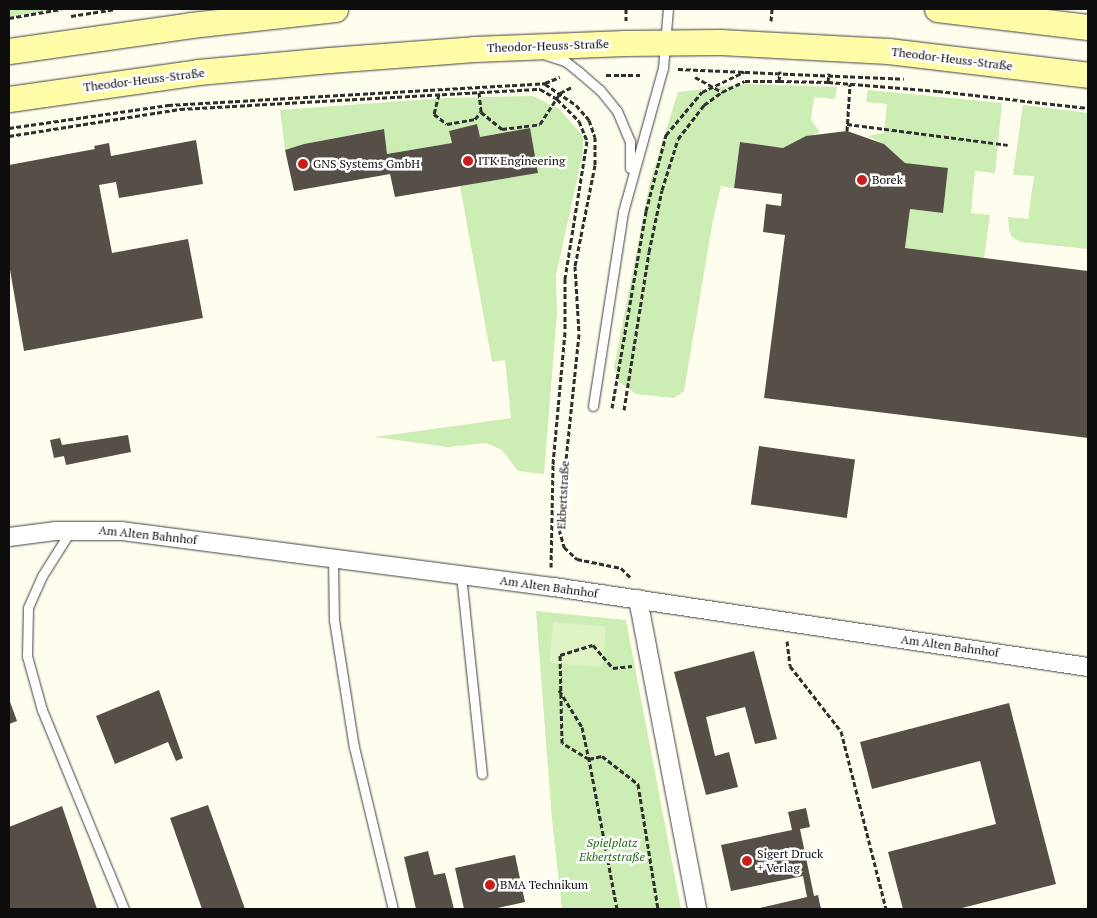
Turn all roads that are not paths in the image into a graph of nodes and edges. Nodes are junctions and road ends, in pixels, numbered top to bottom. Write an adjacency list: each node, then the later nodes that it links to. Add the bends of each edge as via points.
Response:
1 (334, 9): 7 (main road)
2 (668, 9): 5 (lane)
3 (938, 9): 4 (main road)
4 (1088, 27)
5 (666, 42): 6 (main road, Theodor-Heuss-Straße); 8 (main road, Theodor-Heuss-Straße, via 888,51); 10 (lane, via 663,68)
6 (474, 48): 9 (main road, Theodor-Heuss-Straße, via 198,72); 10 (lane, via 542,53 565,61 600,90 616,111 630,141 632,156)
7 (9, 51)
8 (1088, 75)
9 (9, 100)
10 (622, 212): 11 (lane)
11 (593, 406)
12 (71, 530): 13 (street, Am Alten Bahnhof); 14 (street, Am Alten Bahnhof, via 122,531); 19 (lane, via 42,576 28,608 27,656 42,710)
13 (9, 537)
14 (333, 558): 15 (street, Am Alten Bahnhof); 20 (lane, via 334,620 354,747)
15 (460, 575): 16 (street, Am Alten Bahnhof); 18 (lane)
16 (638, 599): 17 (street, Am Alten Bahnhof); 21 (street)
17 (1088, 667)
18 (482, 774)
19 (124, 909)
20 (393, 909)
21 (697, 909)

